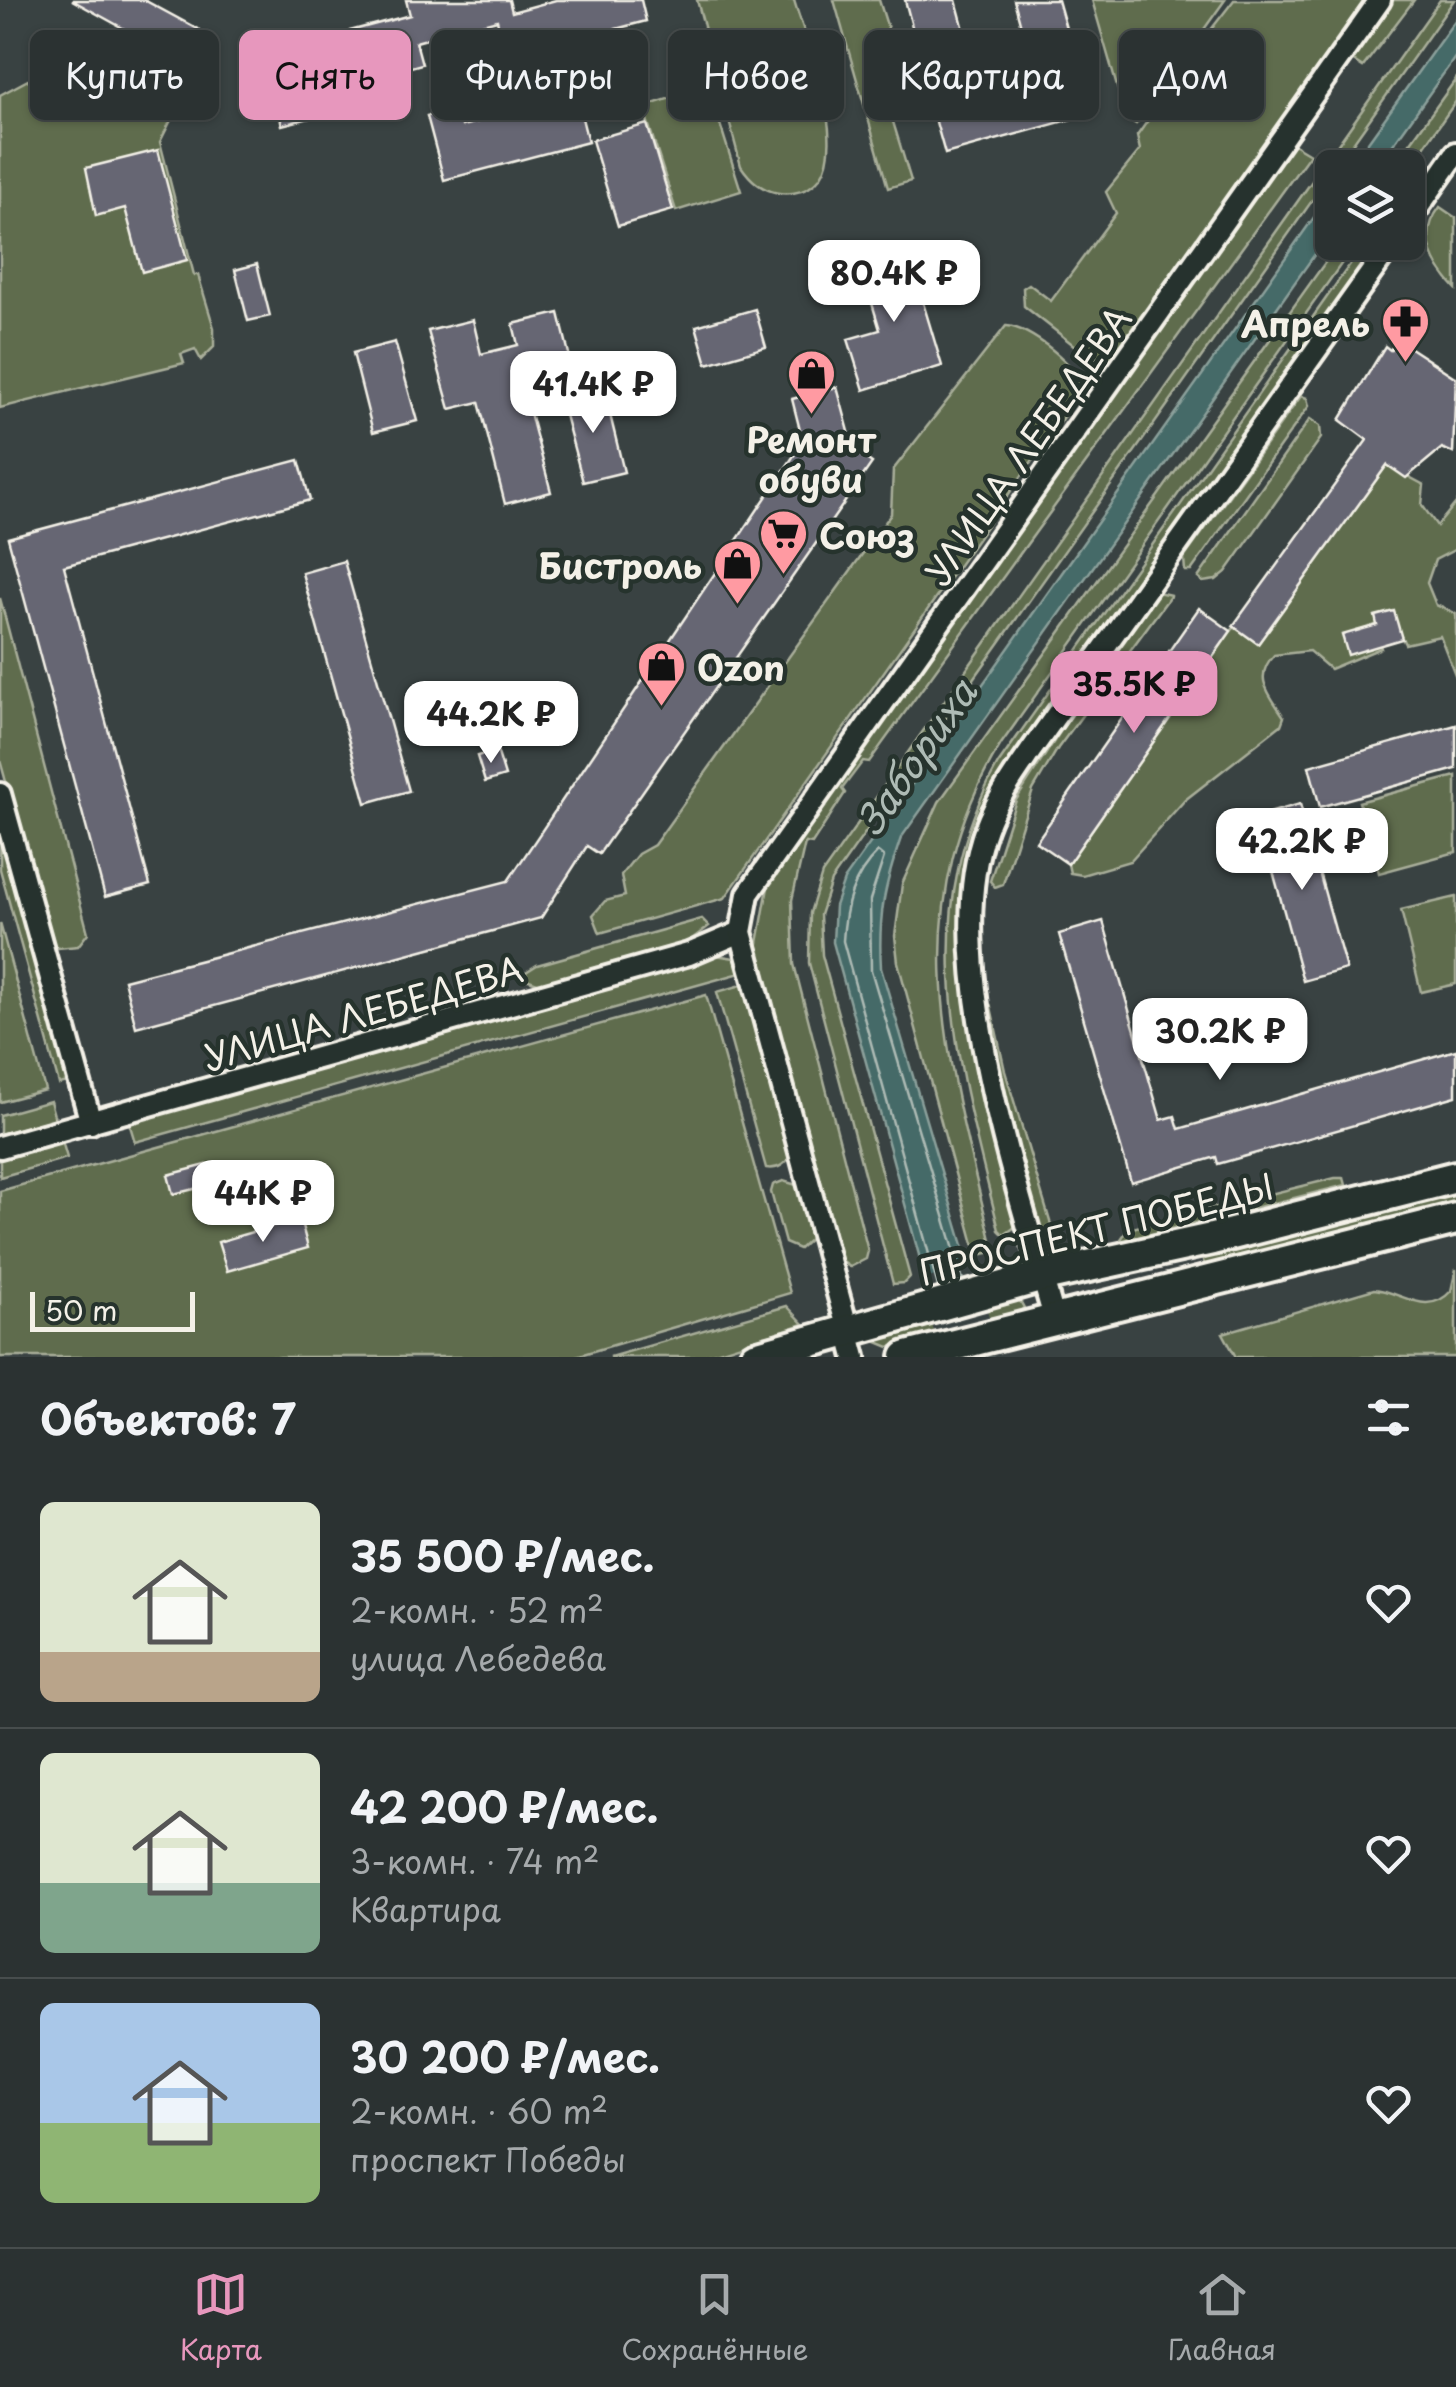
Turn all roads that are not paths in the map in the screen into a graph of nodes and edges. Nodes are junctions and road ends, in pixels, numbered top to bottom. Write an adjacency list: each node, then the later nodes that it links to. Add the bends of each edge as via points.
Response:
1 (1380, 0): 6 (street, УЛИЦА ЛЕБЕДЕВА, via 748,894)
2 (1456, 154): 3 (street)
3 (1425, 198)
4 (1380, 260): 12 (street, via 1043,733 986,825 972,886 976,1008)
5 (0, 794): 7 (street)
6 (741, 932): 7 (street, УЛИЦА ЛЕБЕДЕВА, via 699,951); 15 (street)
7 (91, 1123): 8 (street, УЛИЦА ЛЕБЕДЕВА)
8 (0, 1147)
9 (1456, 1176): 11 (main road, ПРОСПЕКТ ПОБЕДЫ)
10 (1456, 1219): 13 (main road)
11 (1186, 1245): 12 (main road, ПРОСПЕКТ ПОБЕДЫ); 13 (main road, via 1171,1261 1175,1280)
12 (1042, 1276): 14 (street); 15 (main road, ПРОСПЕКТ ПОБЕДЫ, via 900,1316)
13 (1194, 1287): 14 (main road)
14 (1054, 1318): 16 (main road)
15 (851, 1344): 17 (main road, ПРОСПЕКТ ПОБЕДЫ)
16 (909, 1356)
17 (755, 1357)

